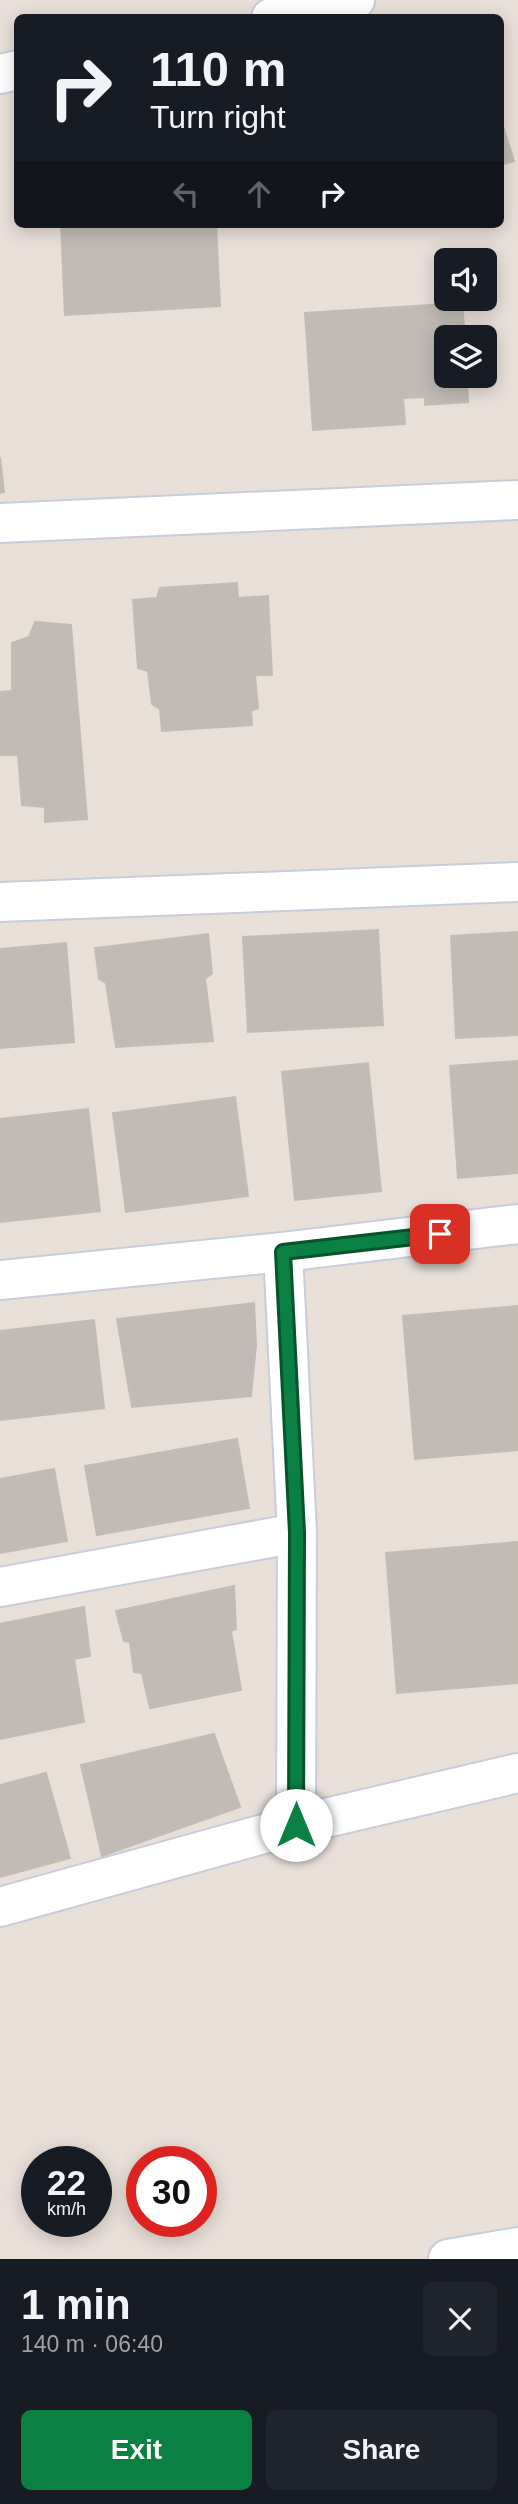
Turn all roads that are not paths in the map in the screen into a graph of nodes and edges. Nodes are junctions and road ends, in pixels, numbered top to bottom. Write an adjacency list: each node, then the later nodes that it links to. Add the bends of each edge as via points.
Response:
1 (349, 1): 2 (street)
2 (289, 14)
3 (518, 500): 4 (street)
4 (0, 523)
5 (518, 882): 6 (street)
6 (0, 902)
7 (518, 1224): 8 (street)
8 (283, 1252): 9 (street); 10 (street)
9 (0, 1280)
10 (297, 1533): 11 (street); 13 (street)
11 (0, 1587)
12 (518, 1773): 13 (street)
13 (296, 1825): 14 (street)
14 (0, 1907)
15 (518, 2247): 16 (street)
16 (448, 2259)

